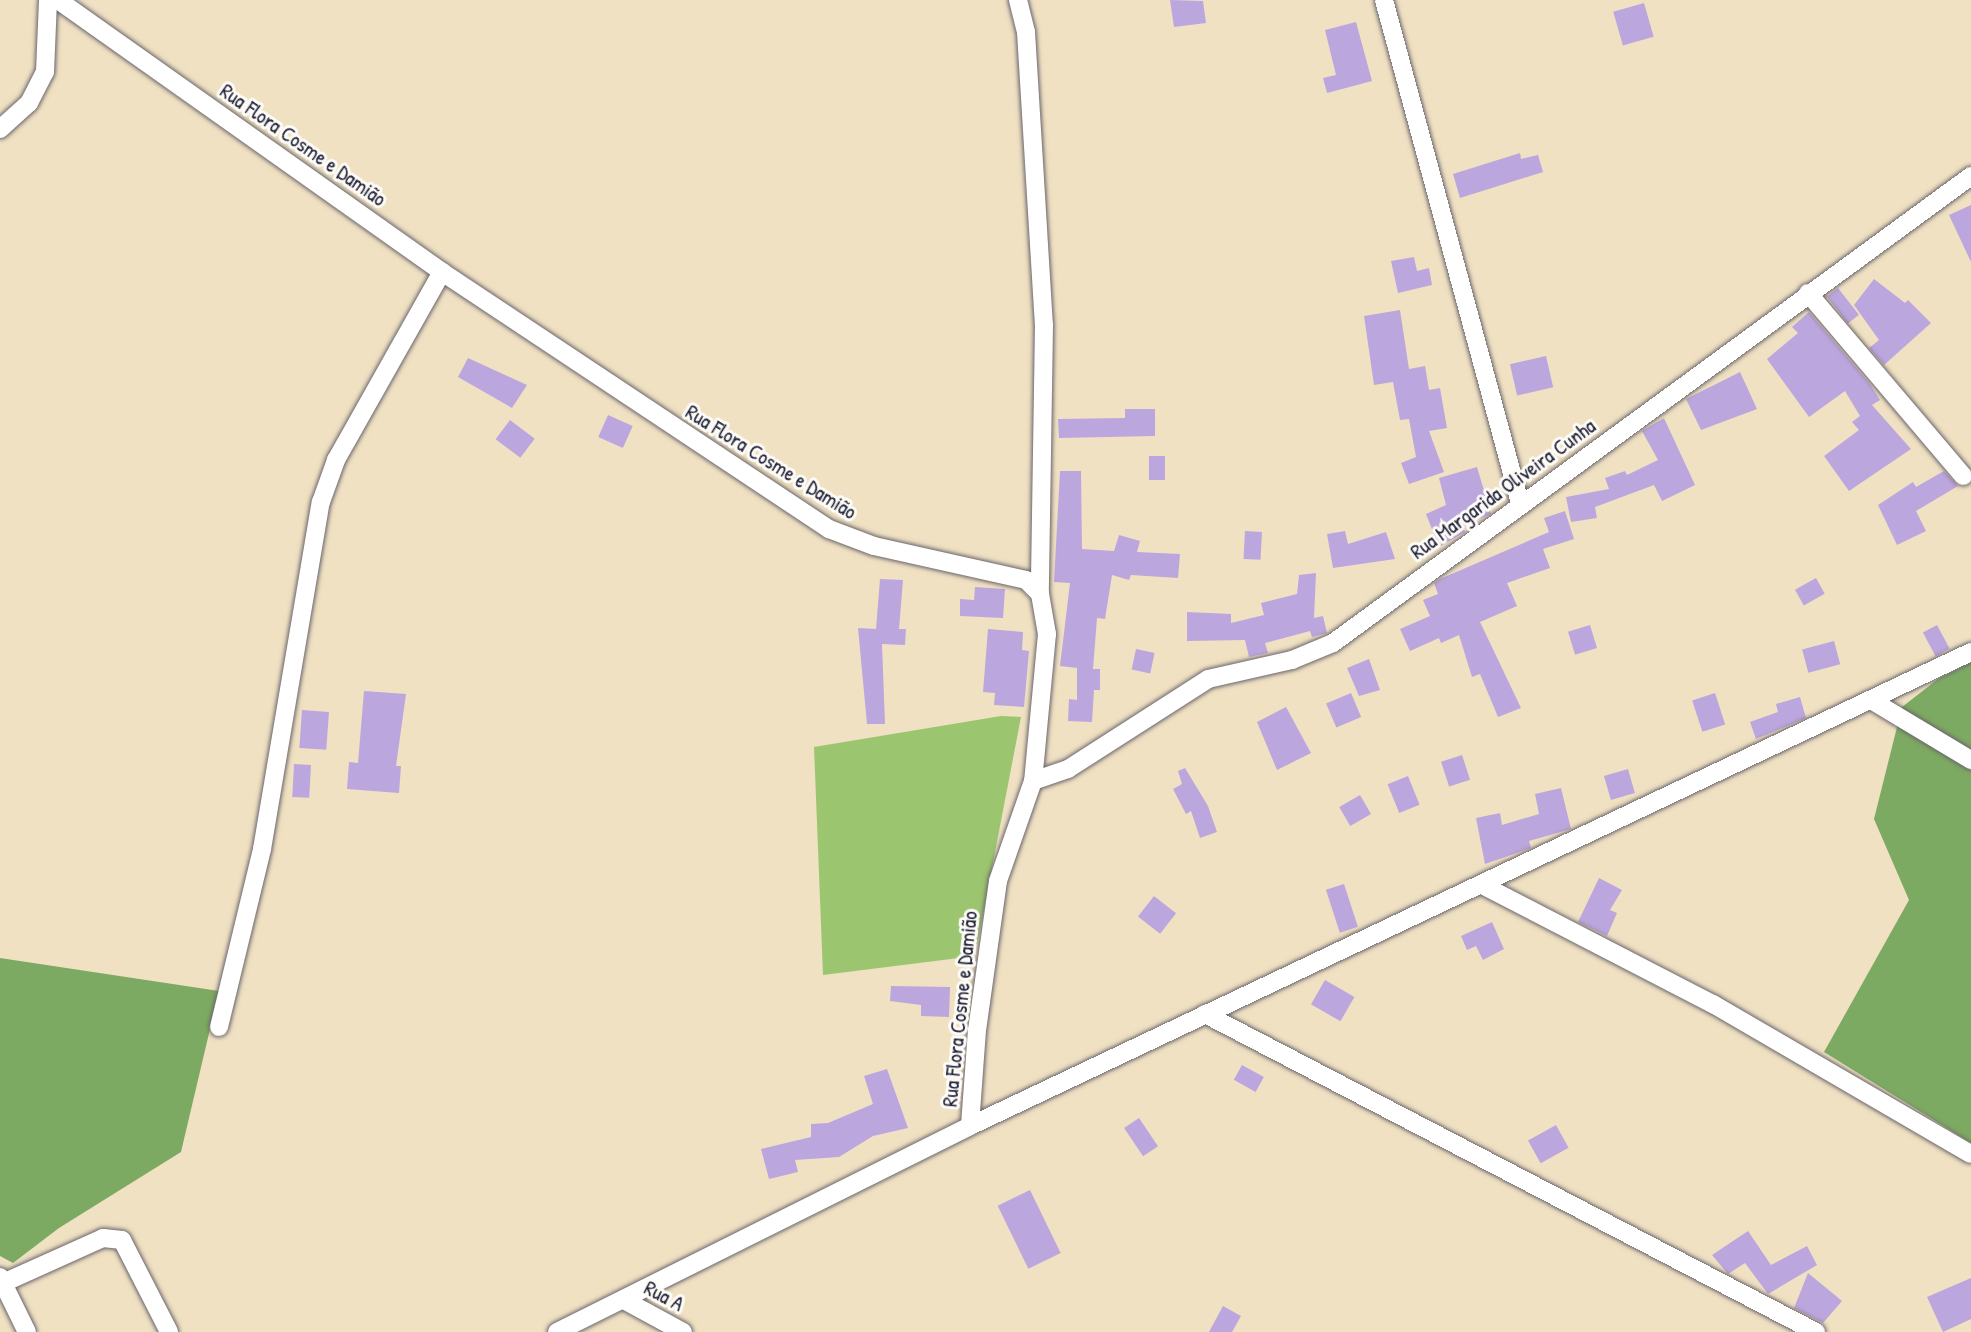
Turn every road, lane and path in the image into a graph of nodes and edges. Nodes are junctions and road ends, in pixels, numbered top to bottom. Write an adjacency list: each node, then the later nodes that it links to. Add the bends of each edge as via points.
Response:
1 (48, 0): 5 (street, via 45,72 29,103)
2 (58, 0): 7 (street, Rua Flora Cosme e Damião)
3 (1018, 0): 11 (street, via 1026,32 1044,325)
4 (1384, 0): 10 (street)
5 (0, 129)
6 (1971, 176): 8 (street, Rua Margarida Oliveira Cunha)
7 (442, 272): 11 (street, Rua Flora Cosme e Damião, via 829,530 874,546 1027,580); 18 (street, via 336,460 321,502 262,849)
8 (1808, 293): 9 (street); 10 (street, Rua Margarida Oliveira Cunha)
9 (1963, 476)
10 (1520, 503): 15 (street, Rua Margarida Oliveira Cunha, via 1333,643 1292,660 1208,679 1068,769)
11 (1040, 594): 15 (street, Rua Flora Cosme e Damião, via 1047,634)
12 (1971, 652): 13 (street)
13 (1871, 700): 14 (street); 16 (street, via 1714,771)
14 (1971, 760)
15 (1033, 781): 19 (street, Rua Flora Cosme e Damião, via 999,881 989,931)
16 (1484, 886): 17 (street); 20 (street, via 1713,1004)
17 (1205, 1014): 19 (street); 27 (street)
18 (219, 1027)
19 (970, 1126): 22 (street)
20 (1971, 1154)
21 (2, 1280): 23 (street); 24 (street, via 103,1238 122,1240)
22 (624, 1300): 25 (street); 26 (street, Rua A)
23 (27, 1332)
24 (169, 1332)
25 (557, 1332)
26 (683, 1332)
27 (1816, 1332)

